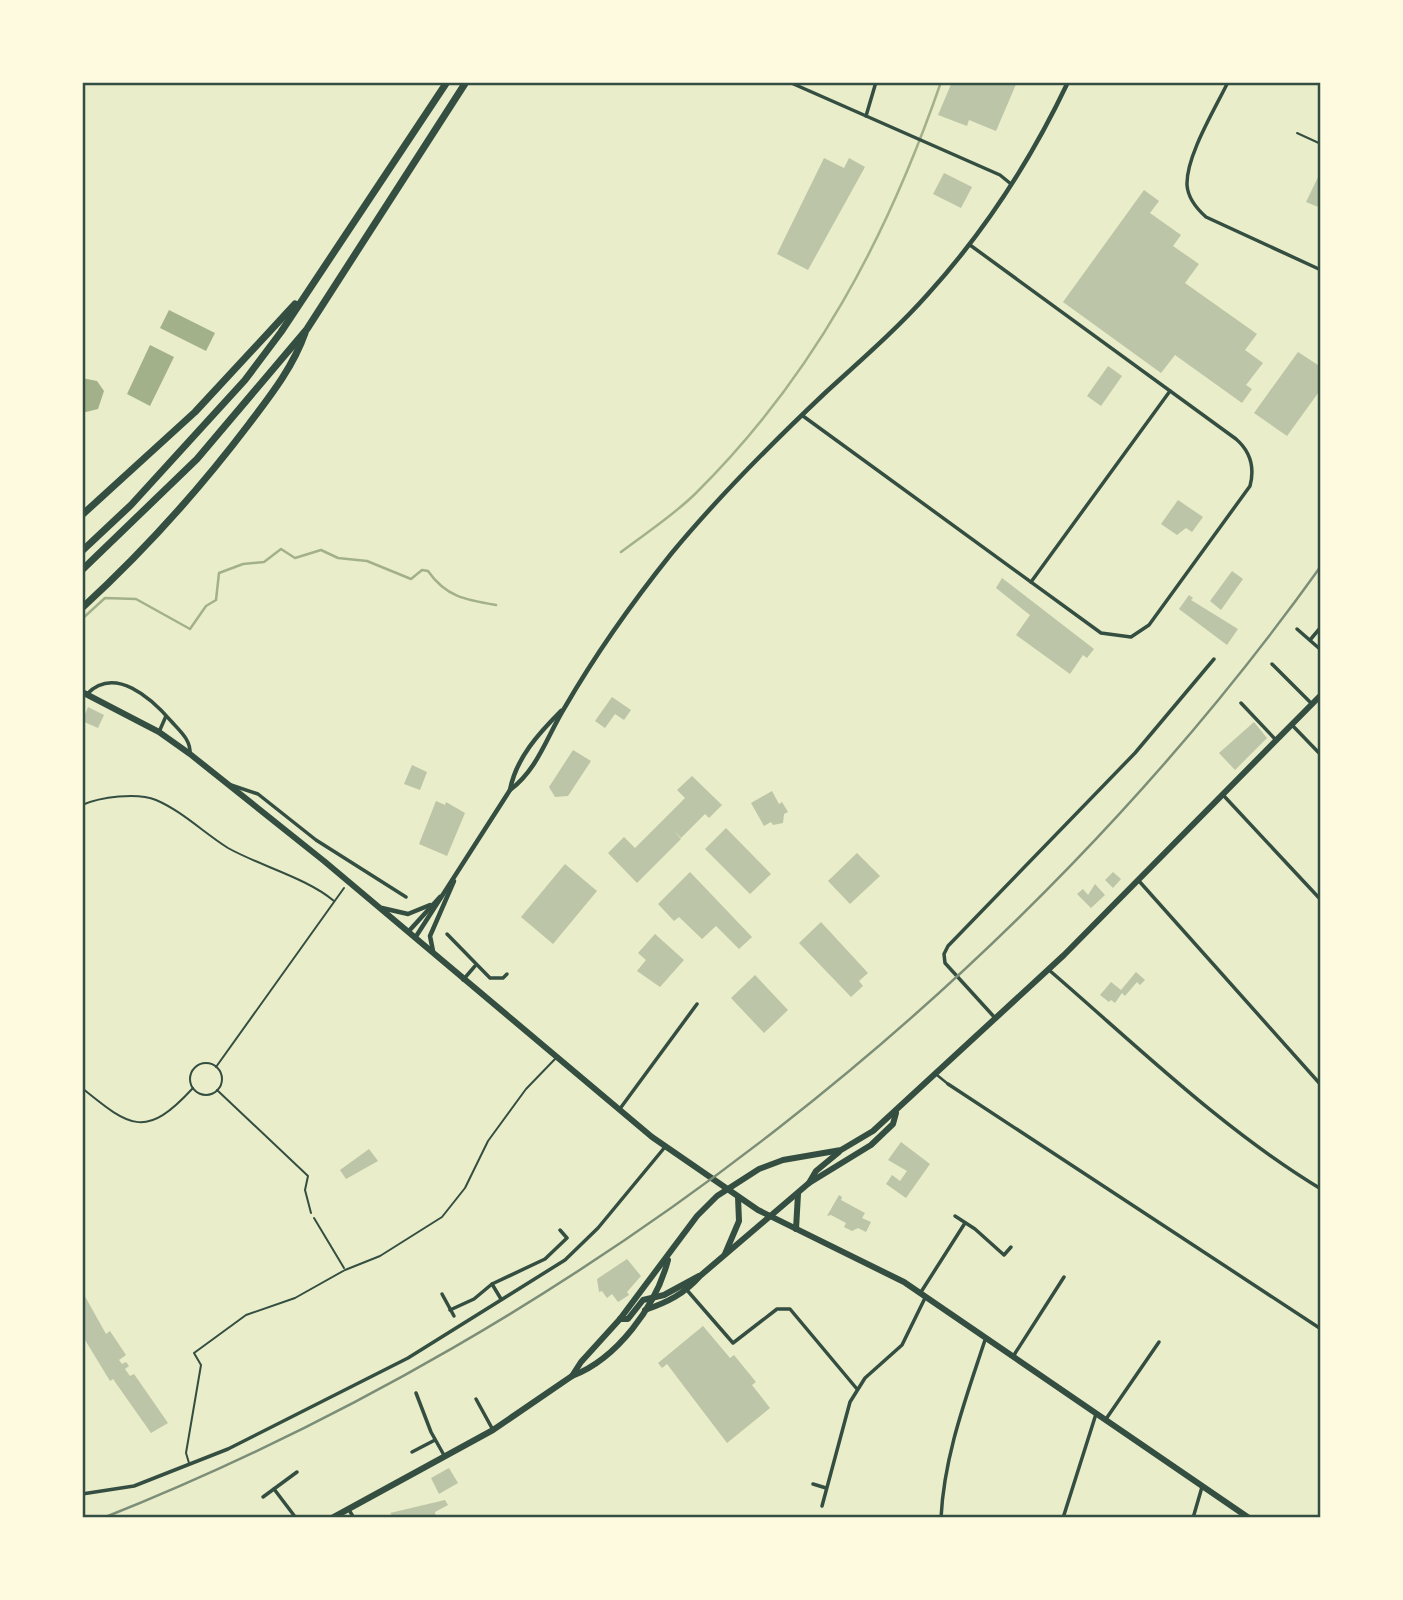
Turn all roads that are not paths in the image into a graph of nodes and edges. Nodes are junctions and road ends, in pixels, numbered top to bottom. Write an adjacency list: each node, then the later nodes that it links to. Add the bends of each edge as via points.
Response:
1 (447, 82): 13 (highway)
2 (466, 82): 14 (highway)
3 (789, 82): 7 (street)
4 (876, 82): 7 (street)
5 (1068, 82): 10 (street)
6 (1228, 82): 12 (street, via 1191,166 1187,186 1194,206 1206,217)
7 (866, 116): 10 (street)
8 (1297, 133): 9 (lane)
9 (1321, 144)
10 (1013, 185): 11 (street)
11 (970, 245): 15 (street); 16 (street, via 927,295)
12 (1321, 271)
13 (304, 296): 17 (highway, via 195,412); 18 (highway, via 236,390 131,505)
14 (307, 329): 19 (highway, via 197,459); 21 (highway, via 296,360 222,459)
15 (1170, 391): 20 (street); 20 (street, via 1245,446 1253,476 1176,590 1149,625 1121,637 1101,633)
16 (803, 416): 20 (street); 32 (street, via 732,485 669,557)
17 (82, 515)
18 (82, 551)
19 (82, 570)
20 (1031, 582)
21 (82, 608)
22 (1321, 627): 24 (street)
23 (1297, 629): 24 (street)
24 (1310, 640): 25 (street)
25 (1321, 650)
26 (1214, 660): 60 (street, via 1135,753 948,946 945,963)
27 (1272, 664): 31 (street)
28 (85, 693): 33 (street, via 102,685 132,687); 35 (main road)
29 (1321, 695): 31 (main road)
30 (1241, 702): 36 (street)
31 (1312, 704): 34 (main road)
32 (564, 708): 40 (street, via 524,779); 40 (street, via 533,742 513,775)
33 (166, 716): 35 (street); 37 (street, via 189,742)
34 (1292, 725): 36 (main road); 38 (street)
35 (159, 732): 37 (main road)
36 (1277, 741): 41 (main road)
37 (190, 754): 39 (main road)
38 (1321, 755)
39 (229, 785): 42 (street, via 258,794); 43 (main road)
40 (510, 790): 44 (street)
41 (1224, 796): 45 (main road); 48 (street)
42 (335, 853): 43 (street); 47 (street)
43 (324, 862): 49 (main road)
44 (457, 874): 46 (street); 54 (street, via 430,936)
45 (1139, 881): 56 (main road); 64 (street)
46 (443, 894): 50 (street); 53 (street)
47 (406, 897)
48 (1321, 900)
49 (375, 905): 50 (street, via 402,914); 51 (main road)
50 (430, 905): 51 (street)
51 (408, 932): 53 (main road)
52 (447, 934): 55 (street)
53 (415, 938): 54 (main road)
54 (435, 955): 58 (main road)
55 (475, 966): 57 (street, via 490,978); 58 (street)
56 (1049, 970): 60 (main road); 70 (street, via 1191,1092)
57 (507, 974)
58 (463, 980): 61 (main road)
59 (697, 1004): 65 (street)
60 (997, 1020): 62 (main road)
61 (555, 1059): 65 (main road); 82 (lane, via 488,1141 465,1188 442,1217 406,1242)
62 (937, 1075): 63 (street); 66 (main road)
63 (948, 1084): 94 (street)
64 (1321, 1085)
65 (619, 1110): 67 (main road)
66 (897, 1111): 68 (main road, via 859,1142); 69 (main road, via 892,1124 871,1144)
67 (665, 1147): 72 (main road); 89 (street, via 583,1245)
68 (841, 1150): 69 (main road); 81 (main road, via 783,1160 738,1180 697,1216)
69 (809, 1183): 71 (main road)
70 (1321, 1189)
71 (798, 1194): 74 (main road); 77 (main road)
72 (738, 1197): 74 (main road); 80 (main road, via 739,1222)
73 (954, 1216): 76 (street)
74 (773, 1217): 77 (main road); 80 (main road)
75 (314, 1218): 82 (lane)
76 (965, 1223): 79 (street, via 1004,1255); 87 (street)
77 (796, 1229): 87 (main road, via 880,1268)
78 (559, 1230): 84 (street, via 567,1238 551,1255 528,1270)
79 (1011, 1247)
80 (725, 1256): 85 (main road)
81 (668, 1258): 88 (main road); 93 (main road)
82 (345, 1270): 108 (lane, via 295,1298 246,1315 194,1353 201,1365 186,1453)
83 (1064, 1276): 97 (street)
84 (492, 1283): 89 (street); 90 (street, via 474,1299)
85 (685, 1287): 88 (main road); 91 (main road, via 671,1301); 99 (street, via 733,1343 777,1309 790,1309)
86 (442, 1294): 90 (street)
87 (922, 1296): 95 (main road); 99 (street, via 902,1345)
88 (653, 1298): 91 (main road); 93 (main road, via 643,1300 628,1319)
89 (501, 1299): 108 (street, via 385,1369)
90 (450, 1310): 92 (street)
91 (645, 1310): 98 (main road, via 604,1357)
92 (454, 1316)
93 (620, 1319): 98 (main road)
94 (1321, 1329)
95 (985, 1340): 97 (main road); 121 (street, via 954,1439)
96 (1159, 1342): 103 (street)
97 (1013, 1357): 102 (main road)
98 (572, 1376): 104 (main road)
99 (857, 1389): 112 (street, via 846,1412)
100 (416, 1393): 105 (street)
101 (476, 1399): 104 (street)
102 (1097, 1412): 103 (main road); 122 (street)
103 (1106, 1419): 111 (main road)
104 (493, 1430): 107 (main road)
105 (435, 1440): 106 (street); 107 (street)
106 (412, 1452)
107 (445, 1457): 117 (main road)
108 (190, 1464): 114 (street, via 134,1486)
109 (298, 1472): 113 (street)
110 (813, 1484): 112 (street)
111 (1202, 1487): 123 (street); 124 (main road)
112 (827, 1488): 116 (street)
113 (274, 1489): 115 (street); 118 (street)
114 (82, 1494)
115 (263, 1497)
116 (822, 1506)
117 (348, 1508): 119 (main road); 120 (street)
118 (296, 1518)
119 (332, 1518)
120 (354, 1518)
121 (941, 1518)
122 (1063, 1518)
123 (1193, 1518)
124 (1249, 1518)

